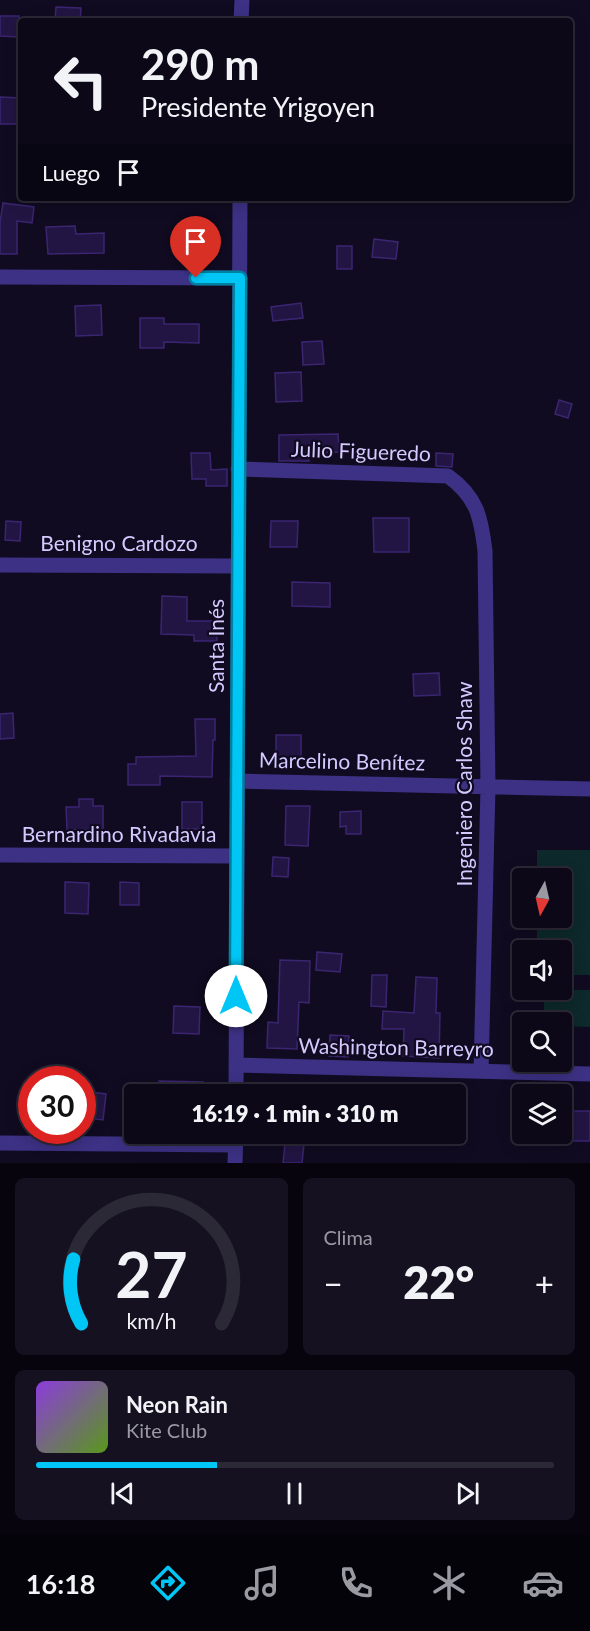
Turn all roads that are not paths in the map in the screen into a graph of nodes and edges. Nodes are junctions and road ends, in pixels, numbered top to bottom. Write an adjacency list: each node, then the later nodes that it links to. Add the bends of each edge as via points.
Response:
1 (242, 0): 2 (street)
2 (241, 18)
3 (240, 201): 5 (street, Santa Inés)
4 (0, 277): 5 (street)
5 (240, 278): 6 (street, Santa Inés)
6 (238, 469): 7 (street, Julio Figueredo, via 448,476); 9 (street, Santa Inés)
7 (472, 500): 11 (street, Ingeniero Carlos Shaw, via 482,522 485,551)
8 (0, 564): 9 (street, Benigno Cardozo)
9 (238, 566): 10 (street, Santa Inés)
10 (237, 781): 11 (street, Marcelino Benítez); 14 (street, Santa Inés)
11 (488, 787): 12 (street, Marcelino Benítez); 16 (street, Ingeniero Carlos Shaw)
12 (590, 789)
13 (0, 855): 14 (street, Bernardino Rivadavia)
14 (237, 856): 15 (street, Santa Inés)
15 (236, 1065): 16 (street, Washington Barreyro); 18 (street, Santa Inés)
16 (481, 1071): 17 (street, Washington Barreyro)
17 (590, 1074)
18 (236, 1084)
19 (124, 1141): 20 (street)
20 (0, 1143)
21 (236, 1144): 22 (street)
22 (235, 1163)

